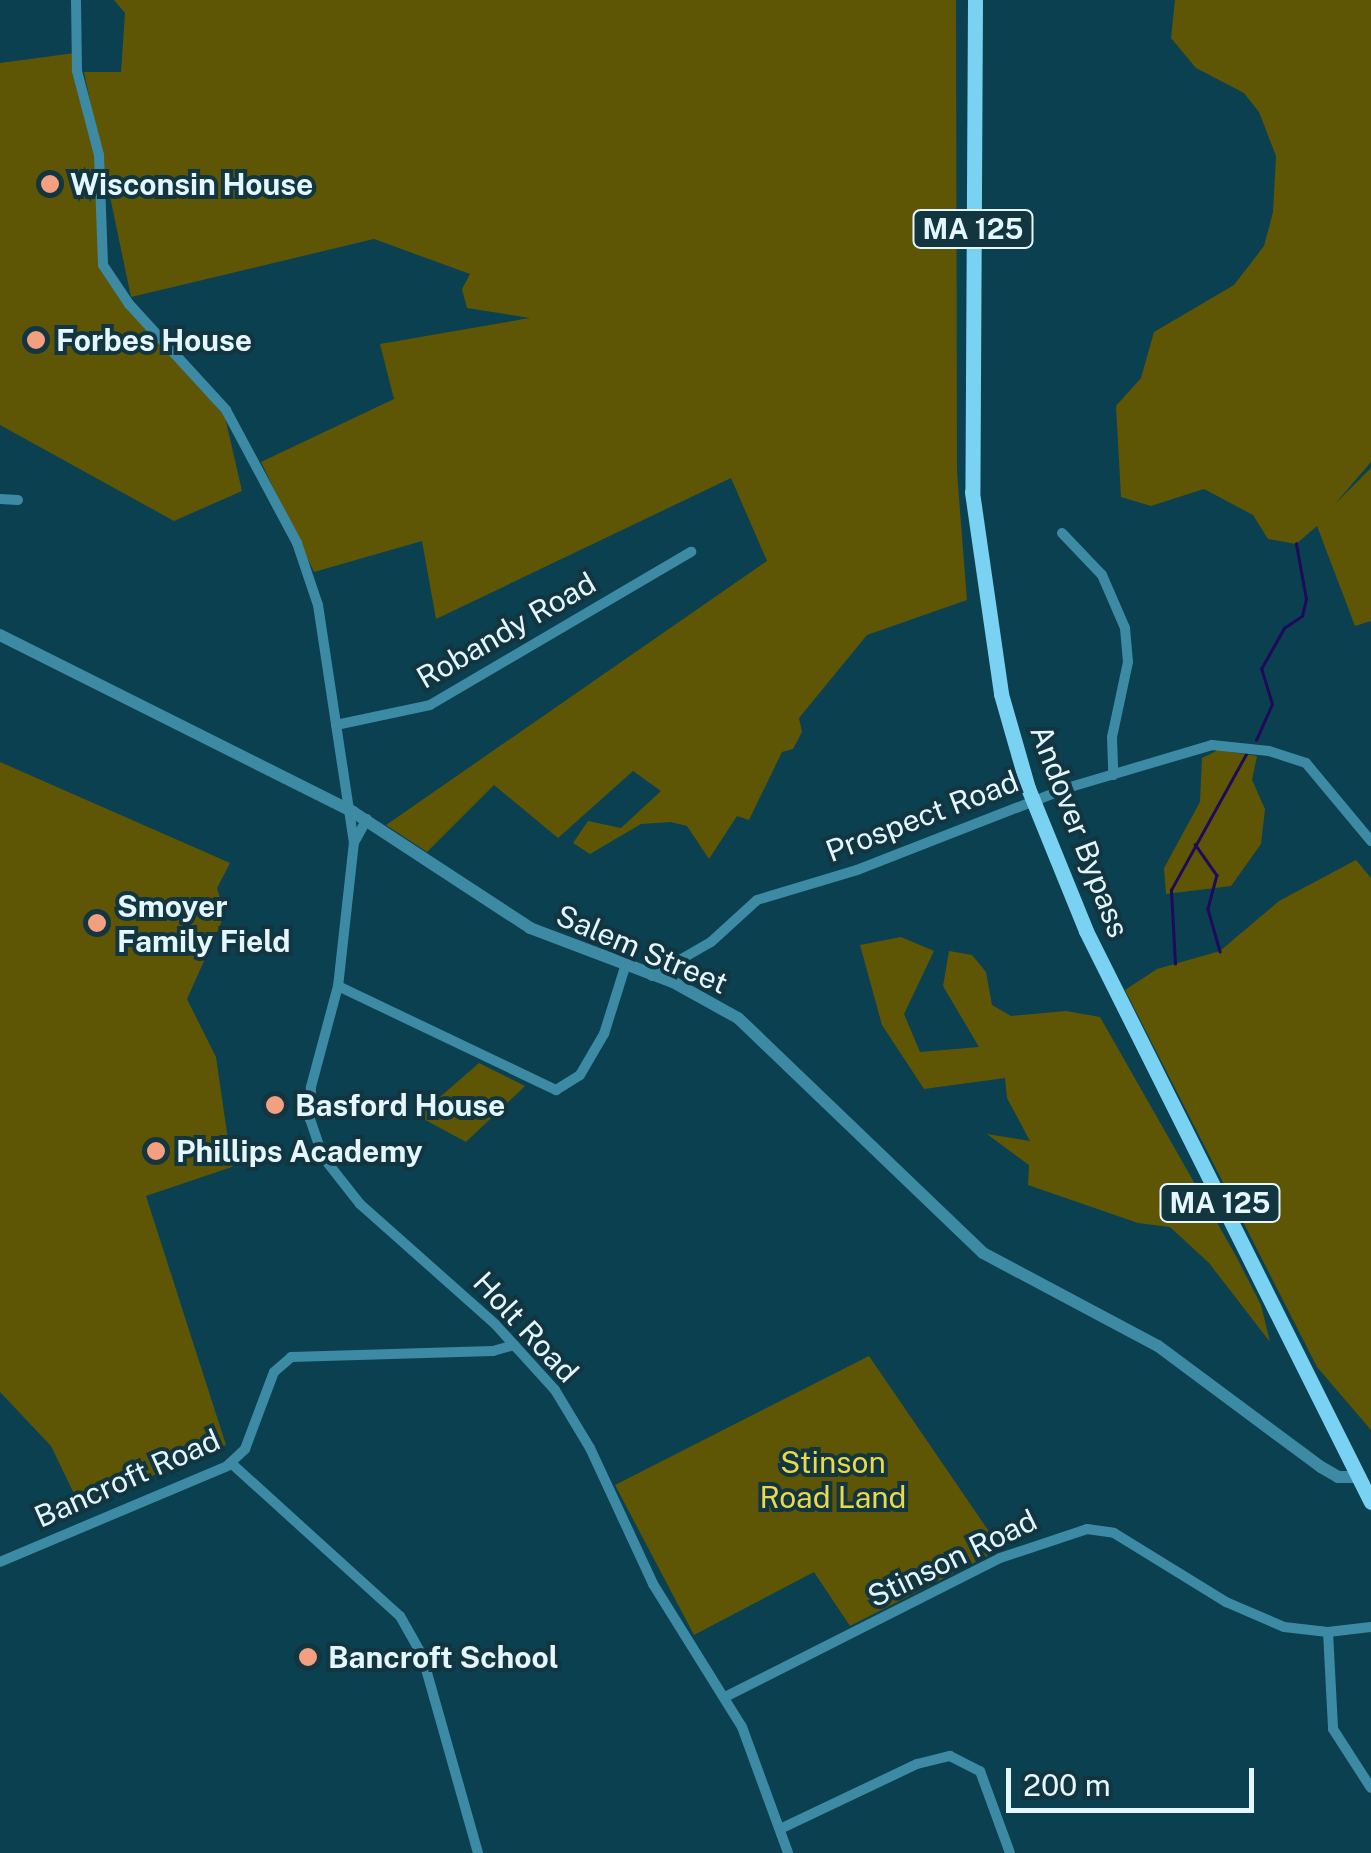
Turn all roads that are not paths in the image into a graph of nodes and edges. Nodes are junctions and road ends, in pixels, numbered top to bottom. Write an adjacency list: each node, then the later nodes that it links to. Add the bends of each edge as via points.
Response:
1 (76, 0): 8 (street, Holt Road, via 77,72 99,155 103,265 129,304 213,393 264,476 313,588)
2 (975, 0): 10 (main road, Andover Bypass / MA 125, via 972,492 1001,694)
3 (0, 499): 4 (street)
4 (18, 500)
5 (1062, 533): 9 (street, via 1102,575 1125,628 1128,662 1112,736)
6 (691, 552): 8 (street, Robandy Road, via 430,705)
7 (0, 634): 11 (street, Salem Street)
8 (336, 725): 11 (street, Holt Road)
9 (1113, 775): 10 (street, Prospect Road); 13 (street, Prospect Road, via 1212,745 1281,754 1319,772)
10 (1033, 802): 16 (street, Prospect Road, via 857,870 757,900 711,942); 20 (main road, Andover Bypass / MA 125, via 1086,931)
11 (349, 810): 12 (street, Salem Street); 14 (street, Holt Road)
12 (367, 819): 14 (street, Holt Road); 15 (street, Salem Street, via 530,928)
13 (1371, 841)
14 (354, 842): 17 (street, Holt Road)
15 (625, 967): 16 (street, Salem Street); 17 (street, via 604,1034 580,1075 556,1090)
16 (652, 976): 20 (street, Salem Street, via 718,1006 755,1032 924,1203 983,1253 1158,1346 1322,1467)
17 (338, 986): 18 (street, Holt Road, via 309,1107 323,1157 360,1204)
18 (514, 1345): 19 (street, Bancroft Road, via 493,1352 291,1357 274,1372 245,1449); 25 (street, Holt Road, via 578,1425 653,1584)
19 (232, 1463): 22 (street, Bancroft Road); 28 (street, via 400,1616 422,1655)
20 (1360, 1477): 21 (main road, Andover Bypass / MA 125)
21 (1371, 1502)
22 (0, 1562)
23 (1371, 1627): 24 (street, Stinson Road)
24 (1328, 1632): 25 (street, Stinson Road, via 1284,1627 1114,1533 1087,1529 1000,1558); 26 (street, via 1333,1729)
25 (725, 1696): 27 (street, Holt Road)
26 (1371, 1788)
27 (780, 1829): 29 (street, Holt Road); 30 (street, via 950,1756 980,1771)
28 (478, 1853)
29 (788, 1853)
30 (1010, 1853)

